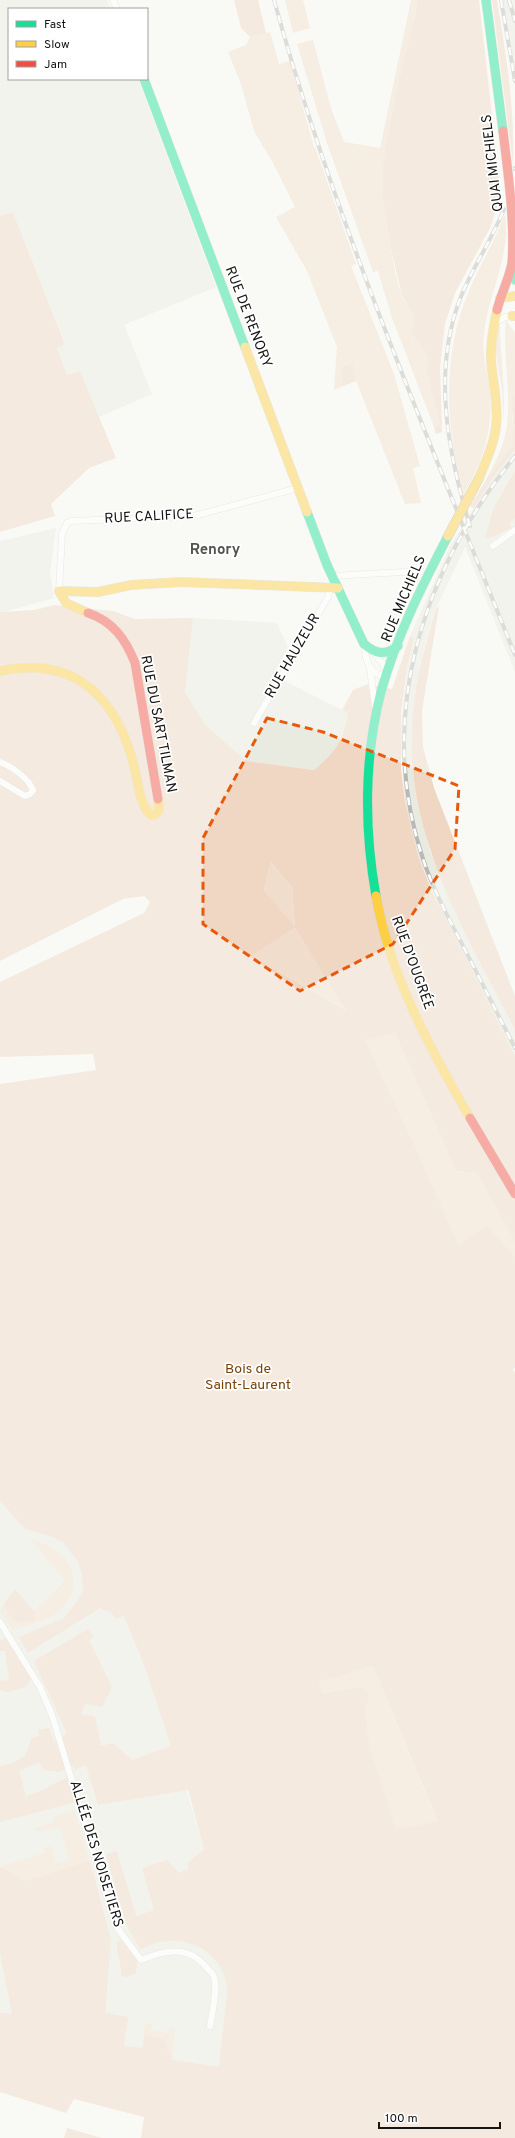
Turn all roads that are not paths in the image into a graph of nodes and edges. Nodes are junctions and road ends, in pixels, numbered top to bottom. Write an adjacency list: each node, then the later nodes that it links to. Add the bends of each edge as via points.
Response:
1 (486, 0): 3 (street, QUAI MICHIELS, via 513,209)
2 (144, 80): 10 (street, RUE DE RENORY)
3 (512, 263): 4 (street); 6 (street, QUAI MICHIELS)
4 (515, 280)
5 (515, 296): 6 (street)
6 (499, 301): 7 (street, via 503,312); 8 (street, QUAI MICHIELS)
7 (513, 316): 8 (street, via 505,317)
8 (493, 324): 9 (street, QUAI MICHIELS, via 490,350 497,402 496,420 492,446)
9 (479, 478): 19 (street, RUE MICHIELS, bridge, via 448,536)
10 (298, 488): 13 (street, RUE DE RENORY); 17 (street, RUE CALIFICE, via 194,516 71,521 67,523 62,534)
11 (515, 530): 12 (street)
12 (493, 546)
13 (327, 565): 15 (street, RUE D'OUGRÉE)
14 (421, 571): 15 (street)
15 (332, 576): 16 (street, RUE D'OUGRÉE)
16 (334, 589): 17 (street, via 181,582 131,585 98,592); 18 (street, RUE D'OUGRÉE); 25 (street, RUE HAUZEUR)
17 (59, 591): 22 (street, RUE DU SART TILMAN, via 67,605 92,613 116,629 131,651 158,795 159,810 156,814 147,812 122,727 112,709 94,691 74,677 50,669 24,667)
18 (364, 644): 20 (street, RUE D'OUGRÉE); 21 (street, RUE D'OUGRÉE)
19 (398, 646): 20 (street, via 387,654); 23 (street, RUE MICHIELS)
20 (373, 652): 23 (street, RUE D'OUGRÉE)
21 (368, 663): 23 (street, via 375,673); 24 (street, RUE D'OUGRÉE)
22 (0, 671)
23 (387, 674): 24 (street, RUE D'OUGRÉE)
24 (376, 718): 28 (street, RUE D'OUGRÉE, via 366,806 370,867 381,926 414,1013)
25 (254, 723)
26 (0, 762): 27 (street, via 22,776 32,786 33,791 25,796)
27 (0, 780)
28 (515, 1194)
29 (0, 1622): 30 (street, ALLÉE DES NOISETIERS, via 40,1687 52,1715 116,1926 141,1960 172,1950 186,1952 200,1960 214,1976)
30 (210, 2026)

